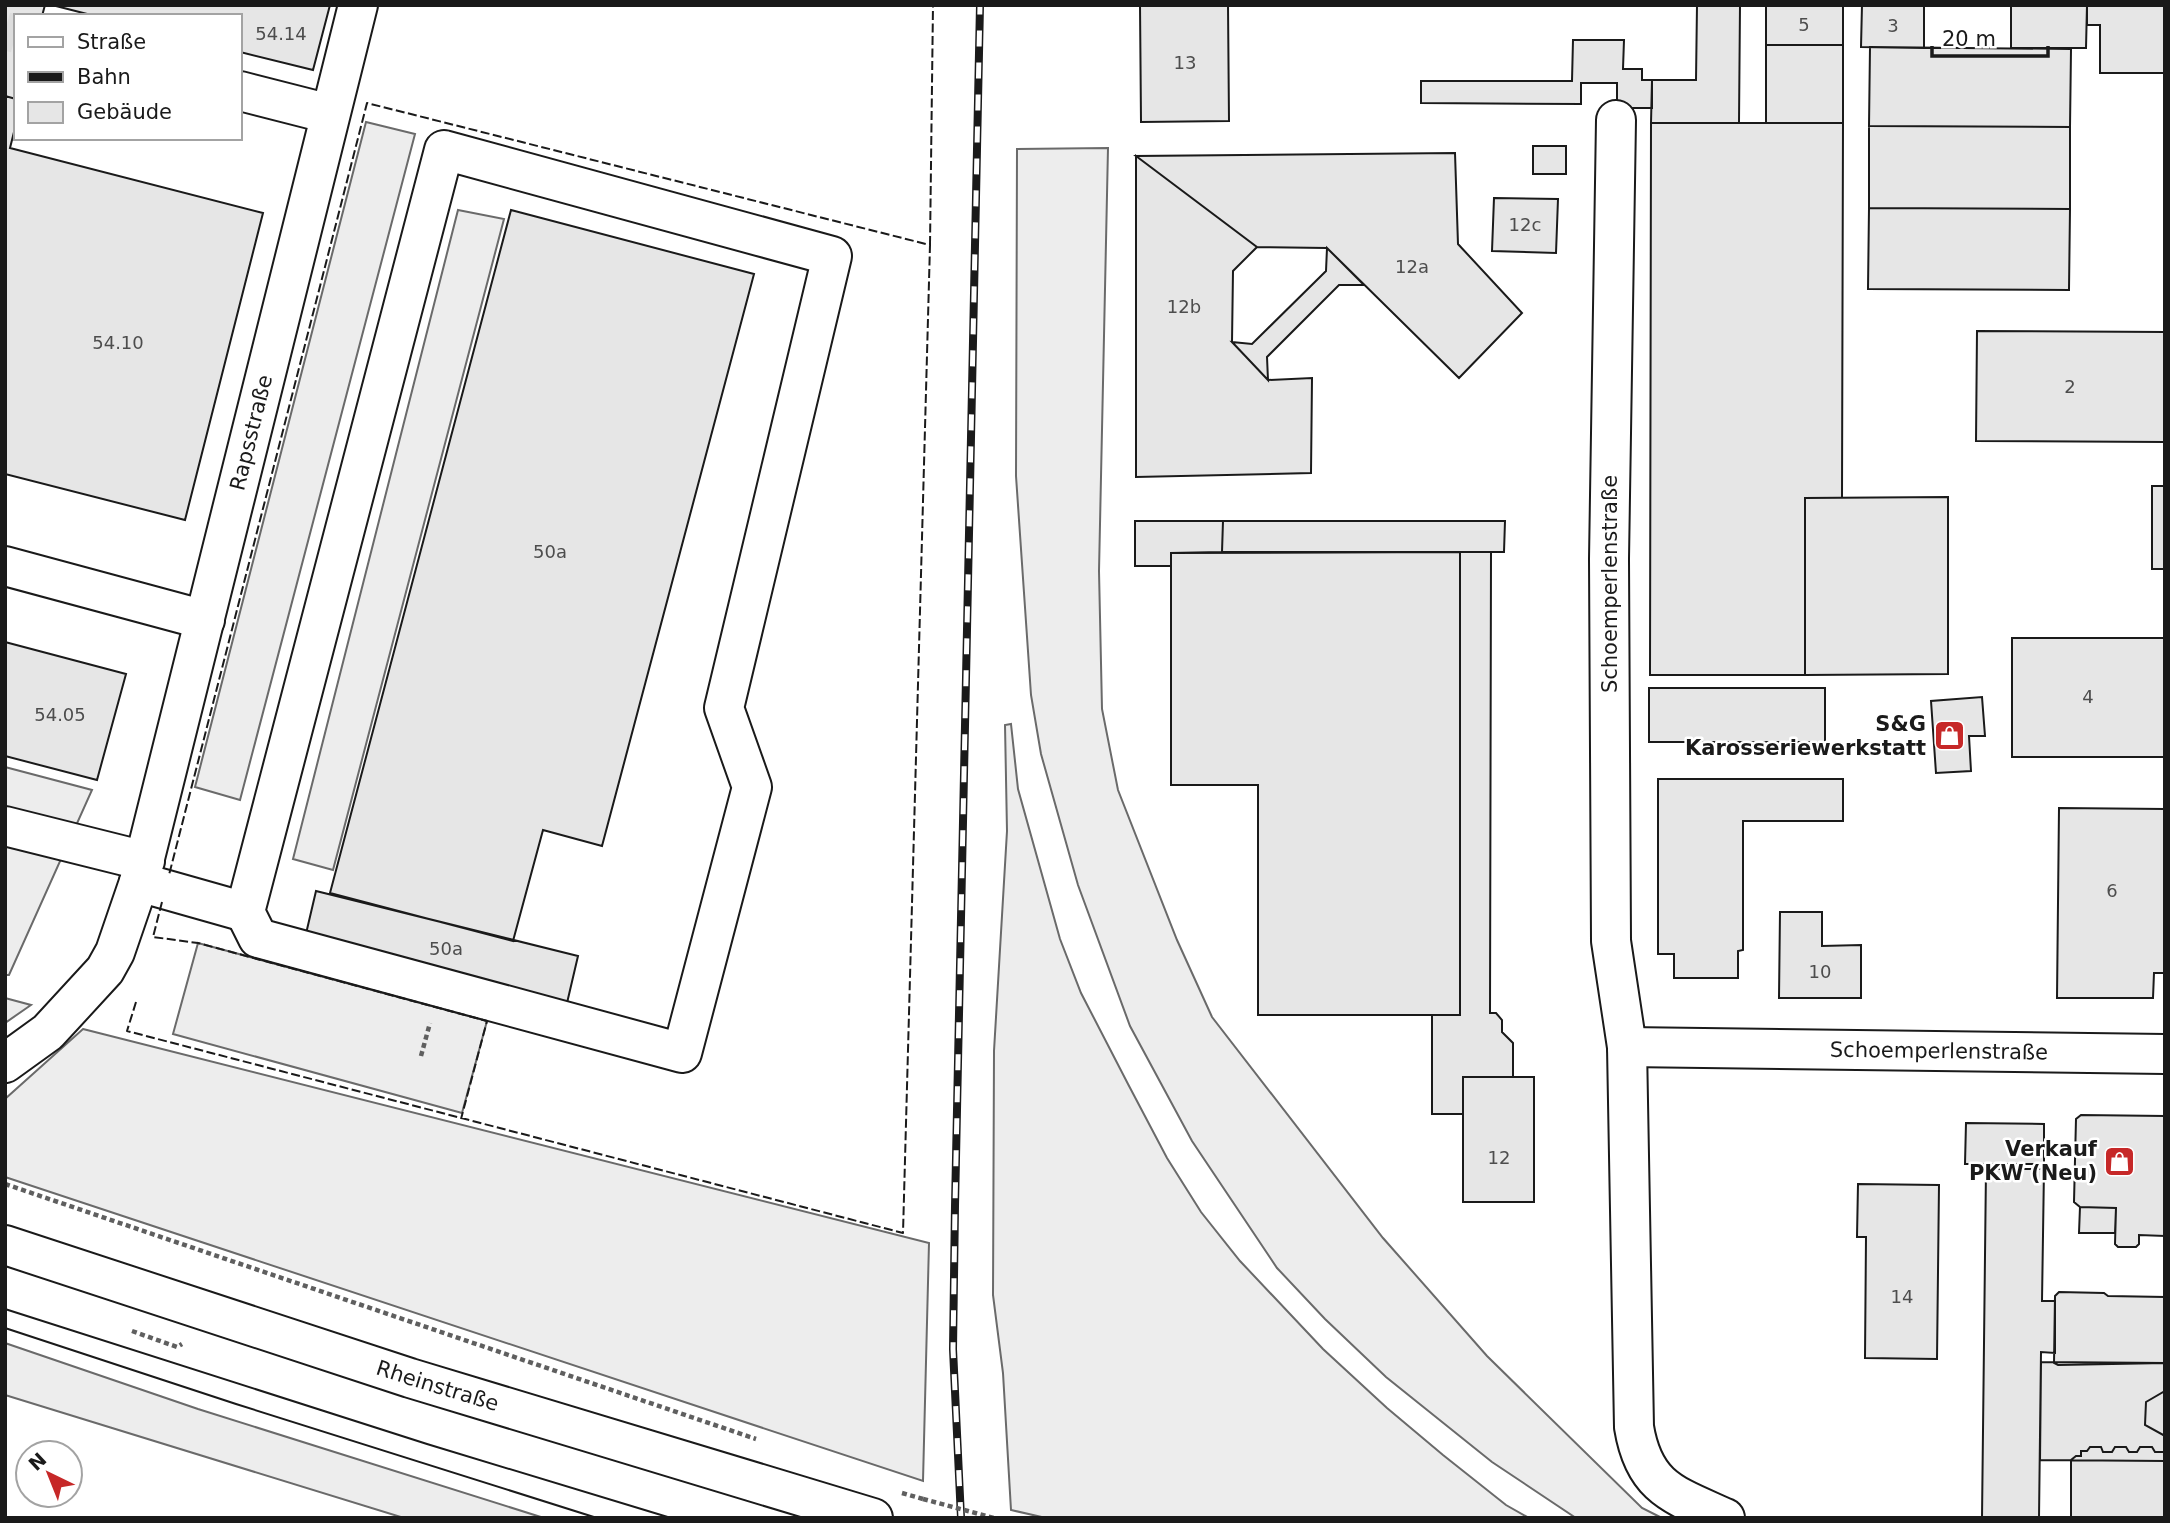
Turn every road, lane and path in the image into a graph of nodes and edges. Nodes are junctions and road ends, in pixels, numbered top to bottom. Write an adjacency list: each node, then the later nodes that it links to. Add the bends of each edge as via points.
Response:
1 (358, 5): 3 (street, Rapsstraße)
2 (242, 92): 3 (street)
3 (330, 114): 6 (street, Rapsstraße)
4 (1616, 120): 11 (street, Schoemperlenstraße, via 1609,559 1611,941)
5 (5, 566): 6 (street)
6 (205, 620): 8 (street, Rapsstraße)
7 (5, 826): 8 (street)
8 (142, 872): 9 (street); 14 (street, Rapsstraße, via 105,970 48,1032)
9 (245, 912): 9 (street, via 258,938 682,1053 752,787 724,708 832,256 444,150)
10 (431, 1020): 13 (path)
11 (1627, 1047): 12 (street, Schoemperlenstraße); 21 (street, Schoemperlenstraße, via 1637,1448 1660,1485)
12 (2165, 1054)
13 (421, 1056)
14 (5, 1063)
15 (5, 1184): 17 (path)
16 (5, 1245): 19 (street, Rheinstraße, via 410,1378)
17 (759, 1441)
18 (923, 1499): 20 (path, bridge)
19 (873, 1518)
20 (994, 1518)
21 (1725, 1518)

